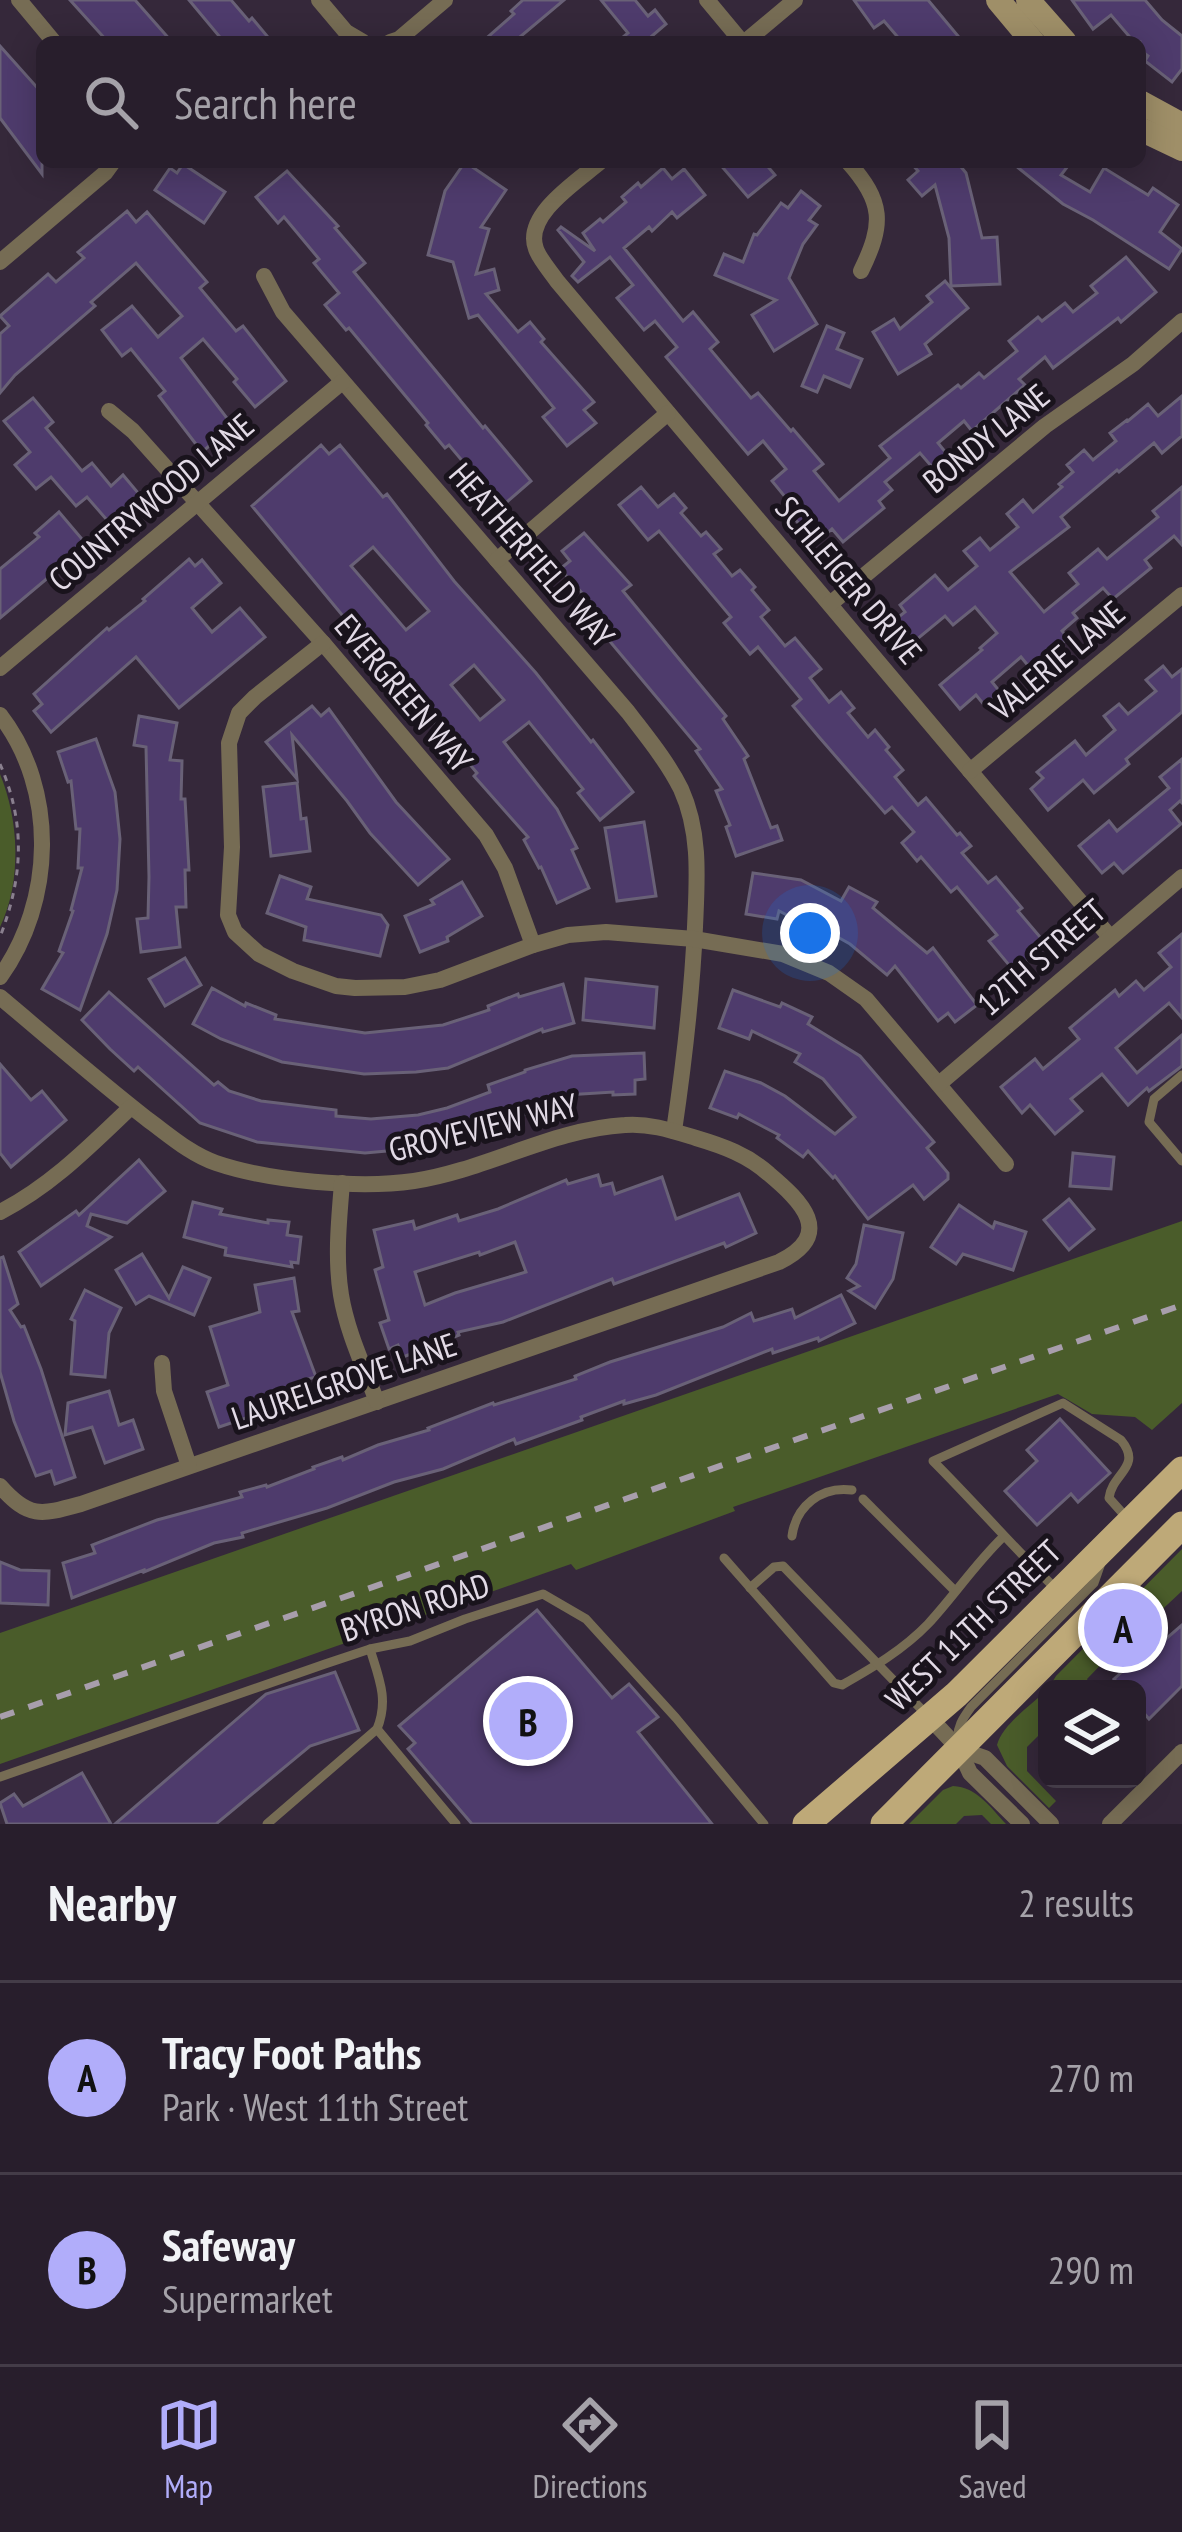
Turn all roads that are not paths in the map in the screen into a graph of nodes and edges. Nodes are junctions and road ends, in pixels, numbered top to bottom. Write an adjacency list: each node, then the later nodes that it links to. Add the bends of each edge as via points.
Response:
1 (19, 0): 8 (street)
2 (319, 0): 9 (street)
3 (445, 0): 10 (street)
4 (707, 0): 11 (street)
5 (795, 0): 12 (street)
6 (998, 0): 13 (street)
7 (1028, 0): 14 (street)
8 (49, 36)
9 (353, 36)
10 (403, 36)
11 (738, 36)
12 (750, 36)
13 (1029, 36)
14 (1059, 36)
15 (1146, 105): 16 (street)
16 (1182, 125)
17 (1146, 133): 18 (street)
18 (1182, 149)
19 (108, 168): 22 (street)
20 (593, 168): 28 (street, SCHLEIGER DRIVE, via 542,215 535,248)
21 (853, 168): 23 (street, via 878,218)
22 (0, 262)
23 (860, 271)
24 (264, 276): 26 (street, HEATHERFIELD WAY, via 283,312)
25 (1182, 321): 32 (street, BONDY LANE)
26 (342, 382): 29 (street, COUNTRYWOOD LANE); 30 (street, HEATHERFIELD WAY)
27 (109, 411): 29 (street, EVERGREEN WAY)
28 (668, 413): 30 (street); 32 (street, SCHLEIGER DRIVE)
29 (197, 502): 33 (street, EVERGREEN WAY); 34 (street, COUNTRYWOOD LANE)
30 (497, 560): 39 (street, HEATHERFIELD WAY, via 628,712 682,792 698,863)
31 (1182, 596): 36 (street, VALERIE LANE)
32 (830, 604): 36 (street, SCHLEIGER DRIVE)
33 (323, 643): 40 (street, EVERGREEN WAY, via 486,836); 40 (street, via 239,713 229,743 235,932 293,971 356,988 440,980)
34 (0, 668)
35 (0, 715): 41 (street, via 27,764 43,831 32,917)
36 (970, 771): 38 (street, SCHLEIGER DRIVE)
37 (1182, 877): 38 (street, 12TH STREET)
38 (1110, 937): 44 (street, 12TH STREET)
39 (694, 939): 40 (street, via 606,932); 44 (street, via 783,954 829,973 866,999); 46 (street, HEATHERFIELD WAY)
40 (533, 945)
41 (0, 977)
42 (0, 997): 45 (street, GROVEVIEW WAY)
43 (1182, 1076): 47 (lane, via 1154,1099 1149,1122)
44 (939, 1084): 48 (street)
45 (131, 1107): 49 (street, GROVEVIEW WAY, via 214,1162); 50 (street, via 65,1170)
46 (674, 1131): 49 (street, GROVEVIEW WAY, via 593,1129 417,1180); 51 (street, GROVEVIEW WAY, via 755,1162 809,1218 795,1255)
47 (1182, 1161)
48 (1006, 1164)
49 (342, 1183): 53 (street, via 341,1294)
50 (0, 1213)
51 (714, 1285): 53 (street, LAURELGROVE LANE)
52 (162, 1363): 54 (street)
53 (377, 1402): 54 (street, LAURELGROVE LANE)
54 (189, 1466): 56 (street, LAURELGROVE LANE, via 45,1514 14,1502)
55 (1182, 1470): 59 (main road, WEST 11TH STREET)
56 (0, 1486)
57 (852, 1490): 61 (lane, via 826,1492 804,1506)
58 (863, 1498): 66 (lane)
59 (1130, 1522): 62 (lane, via 1109,1498 1128,1448 1063,1403 933,1461); 63 (main road, WEST 11TH STREET)
60 (1182, 1525): 72 (main road)
61 (792, 1536)
62 (1003, 1537): 66 (lane); 67 (lane)
63 (1101, 1552): 67 (main road, WEST 11TH STREET); 72 (lane, via 1094,1583 970,1707)
64 (724, 1558): 65 (lane)
65 (750, 1588): 69 (lane, via 834,1683); 69 (lane, via 783,1566)
66 (955, 1591): 69 (lane)
67 (1060, 1593): 70 (main road, WEST 11TH STREET)
68 (370, 1649): 71 (lane, via 383,1692); 74 (lane, BYRON ROAD); 77 (lane, BYRON ROAD, via 543,1594 586,1619)
69 (879, 1665): 70 (lane)
70 (930, 1718): 72 (street); 78 (main road, WEST 11TH STREET)
71 (377, 1729): 75 (lane); 76 (lane)
72 (959, 1749): 79 (main road); 80 (street, via 970,1773); 81 (street, via 985,1758)
73 (1182, 1752): 82 (street)
74 (0, 1777)
75 (268, 1824)
76 (456, 1824)
77 (764, 1824)
78 (806, 1824)
79 (884, 1824)
80 (1022, 1824)
81 (1051, 1824)
82 (1110, 1824)

